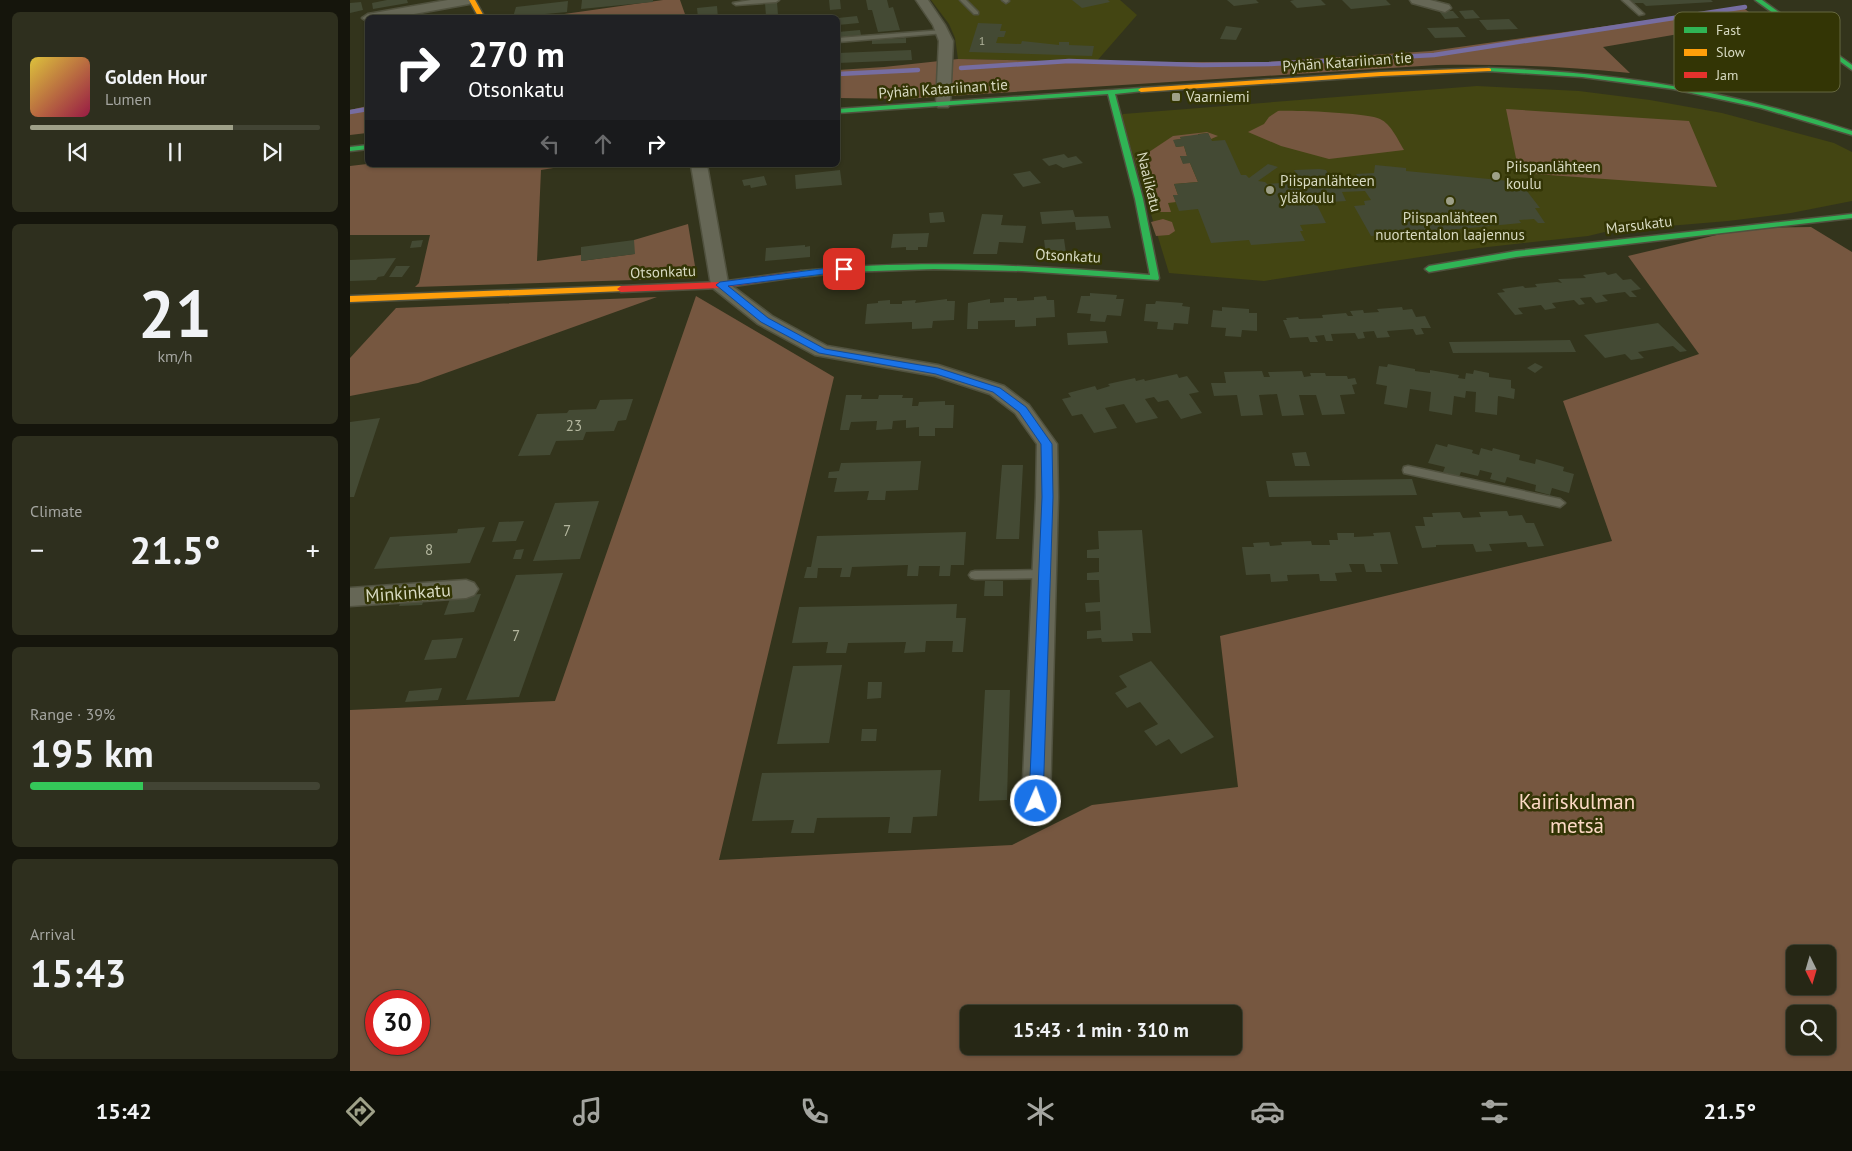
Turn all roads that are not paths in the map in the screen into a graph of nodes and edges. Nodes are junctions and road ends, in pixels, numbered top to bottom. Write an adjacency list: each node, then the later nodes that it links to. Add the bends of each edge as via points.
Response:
1 (470, 0): 13 (street); 14 (street)
2 (776, 0): 8 (lane)
3 (922, 0): 15 (street)
4 (963, 0): 11 (lane)
5 (1416, 0): 9 (street)
6 (1625, 0): 12 (lane)
7 (1758, 0): 10 (street)
8 (736, 3)
9 (1445, 8)
10 (1774, 12)
11 (976, 13)
12 (1641, 14)
13 (382, 15)
14 (480, 15)
15 (943, 32): 16 (lane); 22 (street, via 947,57)
16 (840, 40)
17 (1840, 59): 18 (street)
18 (1852, 68)
19 (1674, 87): 21 (street, Pyhän Katariinan tie, via 1582,74 1464,70)
20 (1703, 92): 25 (street, Pyhän Katariinan tie)
21 (1111, 94): 22 (street, Pyhän Katariinan tie); 32 (street, Naalikatu, via 1139,199)
22 (943, 104): 23 (street, Pyhän Katariinan tie)
23 (840, 111)
24 (1846, 116): 25 (street)
25 (1834, 126): 26 (street, Pyhän Katariinan tie)
26 (1852, 133)
27 (365, 147): 28 (street)
28 (350, 149)
29 (700, 167): 33 (street)
30 (1852, 216): 31 (street, Marsukatu, via 1516,254)
31 (1430, 268)
32 (1155, 278): 33 (street, Otsonkatu, via 1060,270 957,267 844,269)
33 (720, 285): 34 (street, Otsonkatu); 37 (street, via 764,320 822,351 938,371 997,390 1022,409 1047,444)
34 (350, 298)
35 (1408, 470): 36 (lane)
36 (1560, 503)
37 (1044, 574): 38 (lane); 41 (street)
38 (975, 575)
39 (466, 588): 40 (street, Minkinkatu)
40 (350, 597)
41 (1036, 801)

